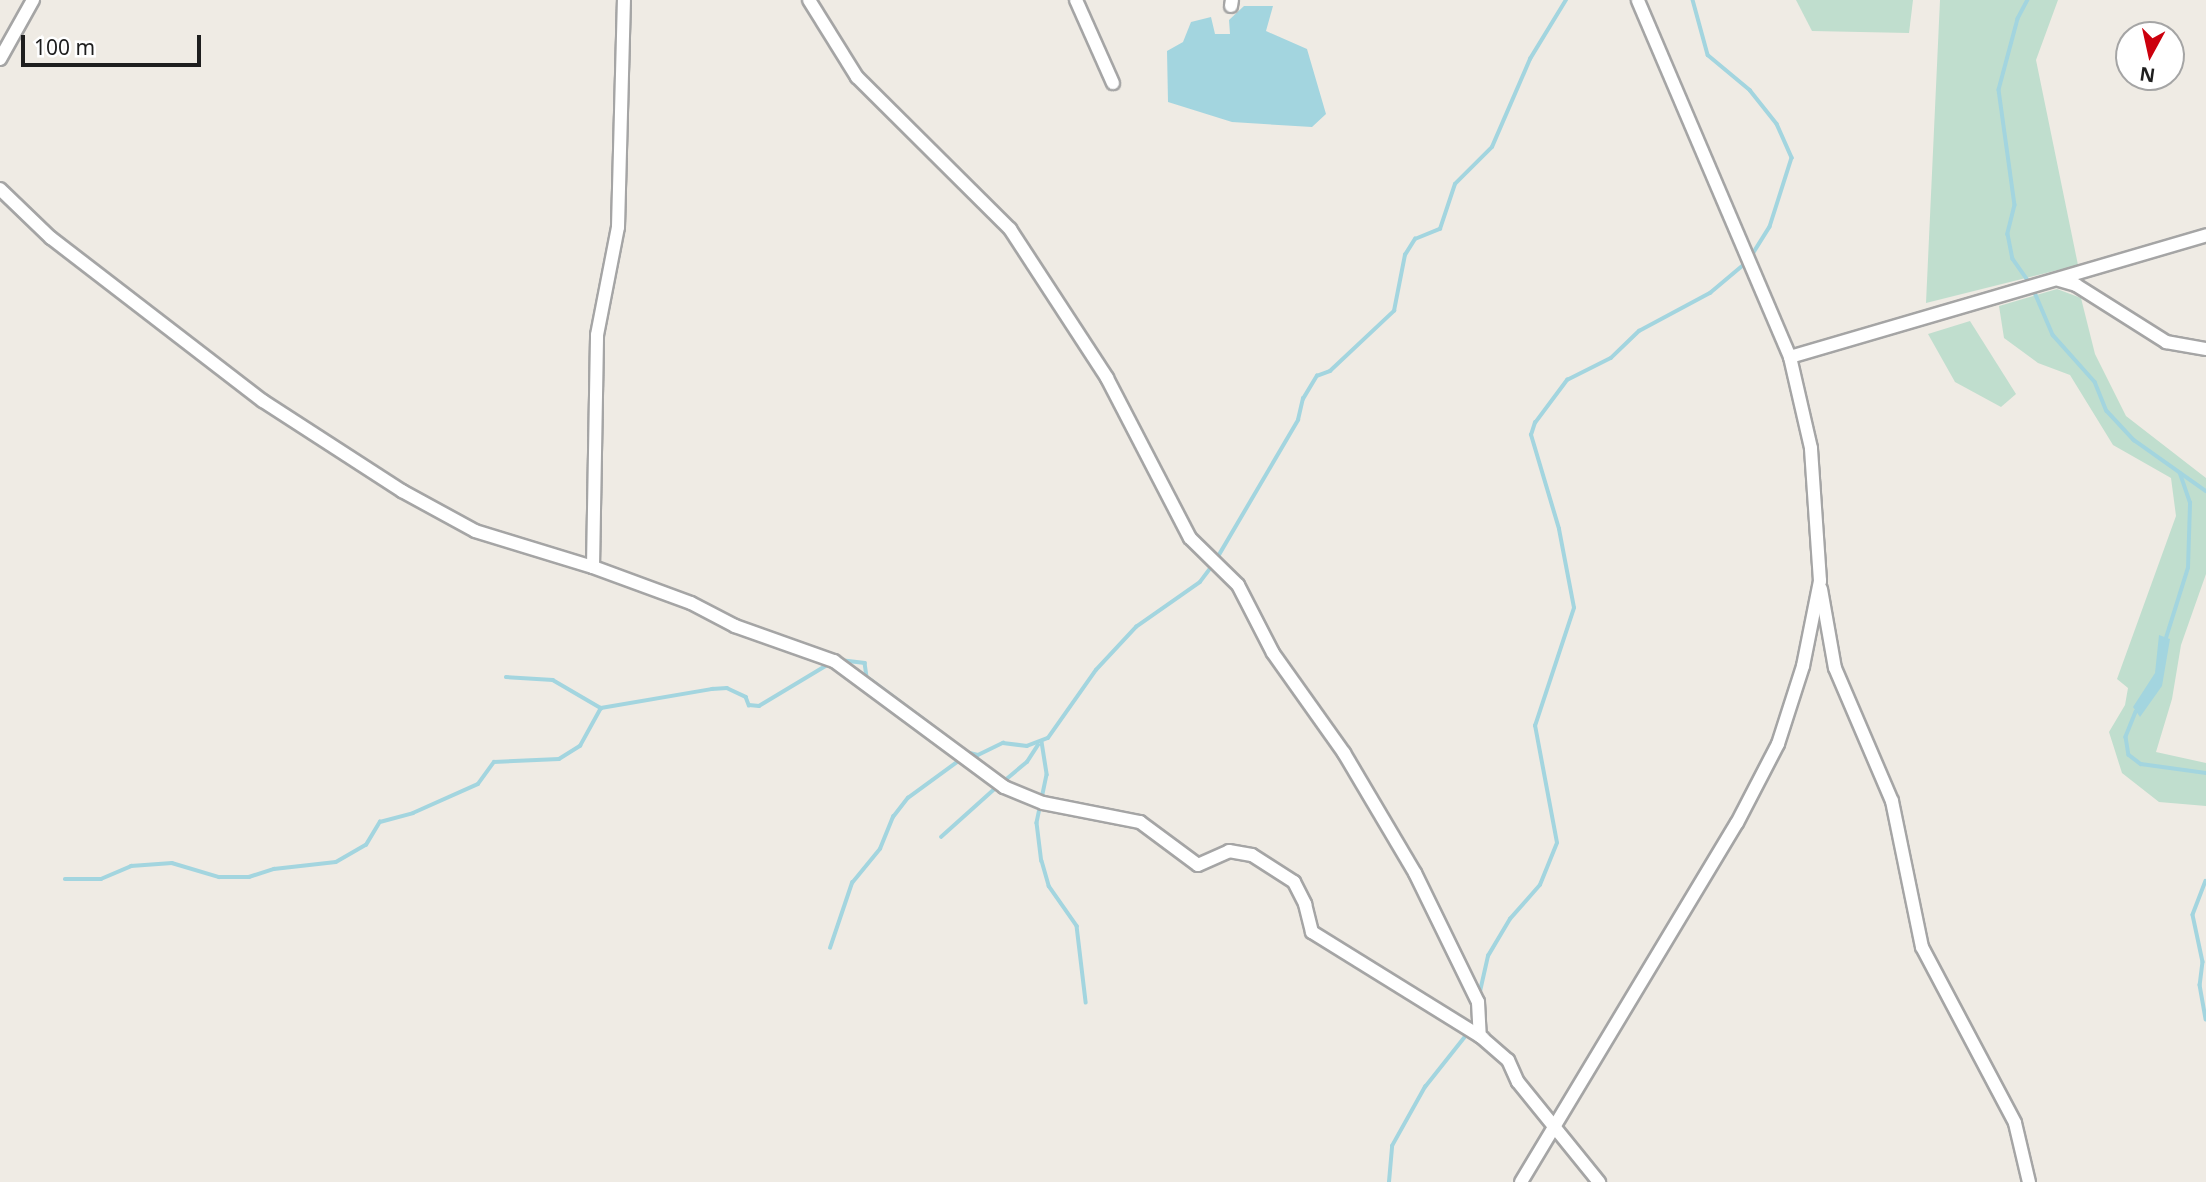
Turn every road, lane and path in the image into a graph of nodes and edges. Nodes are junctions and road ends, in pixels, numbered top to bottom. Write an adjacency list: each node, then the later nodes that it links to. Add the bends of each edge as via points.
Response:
1 (33, 0): 6 (street)
2 (624, 0): 13 (street, via 618,228 597,335)
3 (809, 0): 15 (street, via 857,77 1010,229 1107,378 1190,538 1238,585 1273,653 1344,753 1415,873 1478,1002)
4 (1076, 0): 7 (street)
5 (1638, 0): 12 (street)
6 (0, 59)
7 (1113, 83)
8 (0, 190): 13 (street, via 51,238 263,401 391,483 475,531)
9 (2206, 235): 10 (street)
10 (2059, 280): 11 (street, via 2076,285 2166,342); 12 (street)
11 (2206, 349)
12 (1790, 357): 14 (street, via 1811,448)
13 (593, 567): 15 (street, via 834,661 1004,787 1042,803 1140,822 1198,865 1228,851 1252,855 1294,882 1312,932)
14 (1820, 582): 16 (street, via 1803,666 1778,744 1737,823); 19 (street, via 1835,668 1892,802 1922,947 2015,1124)
15 (1483, 1038): 16 (street, via 1508,1060 1518,1082)
16 (1555, 1126): 17 (street); 18 (street)
17 (1521, 1182)
18 (1599, 1182)
19 (2029, 1182)

